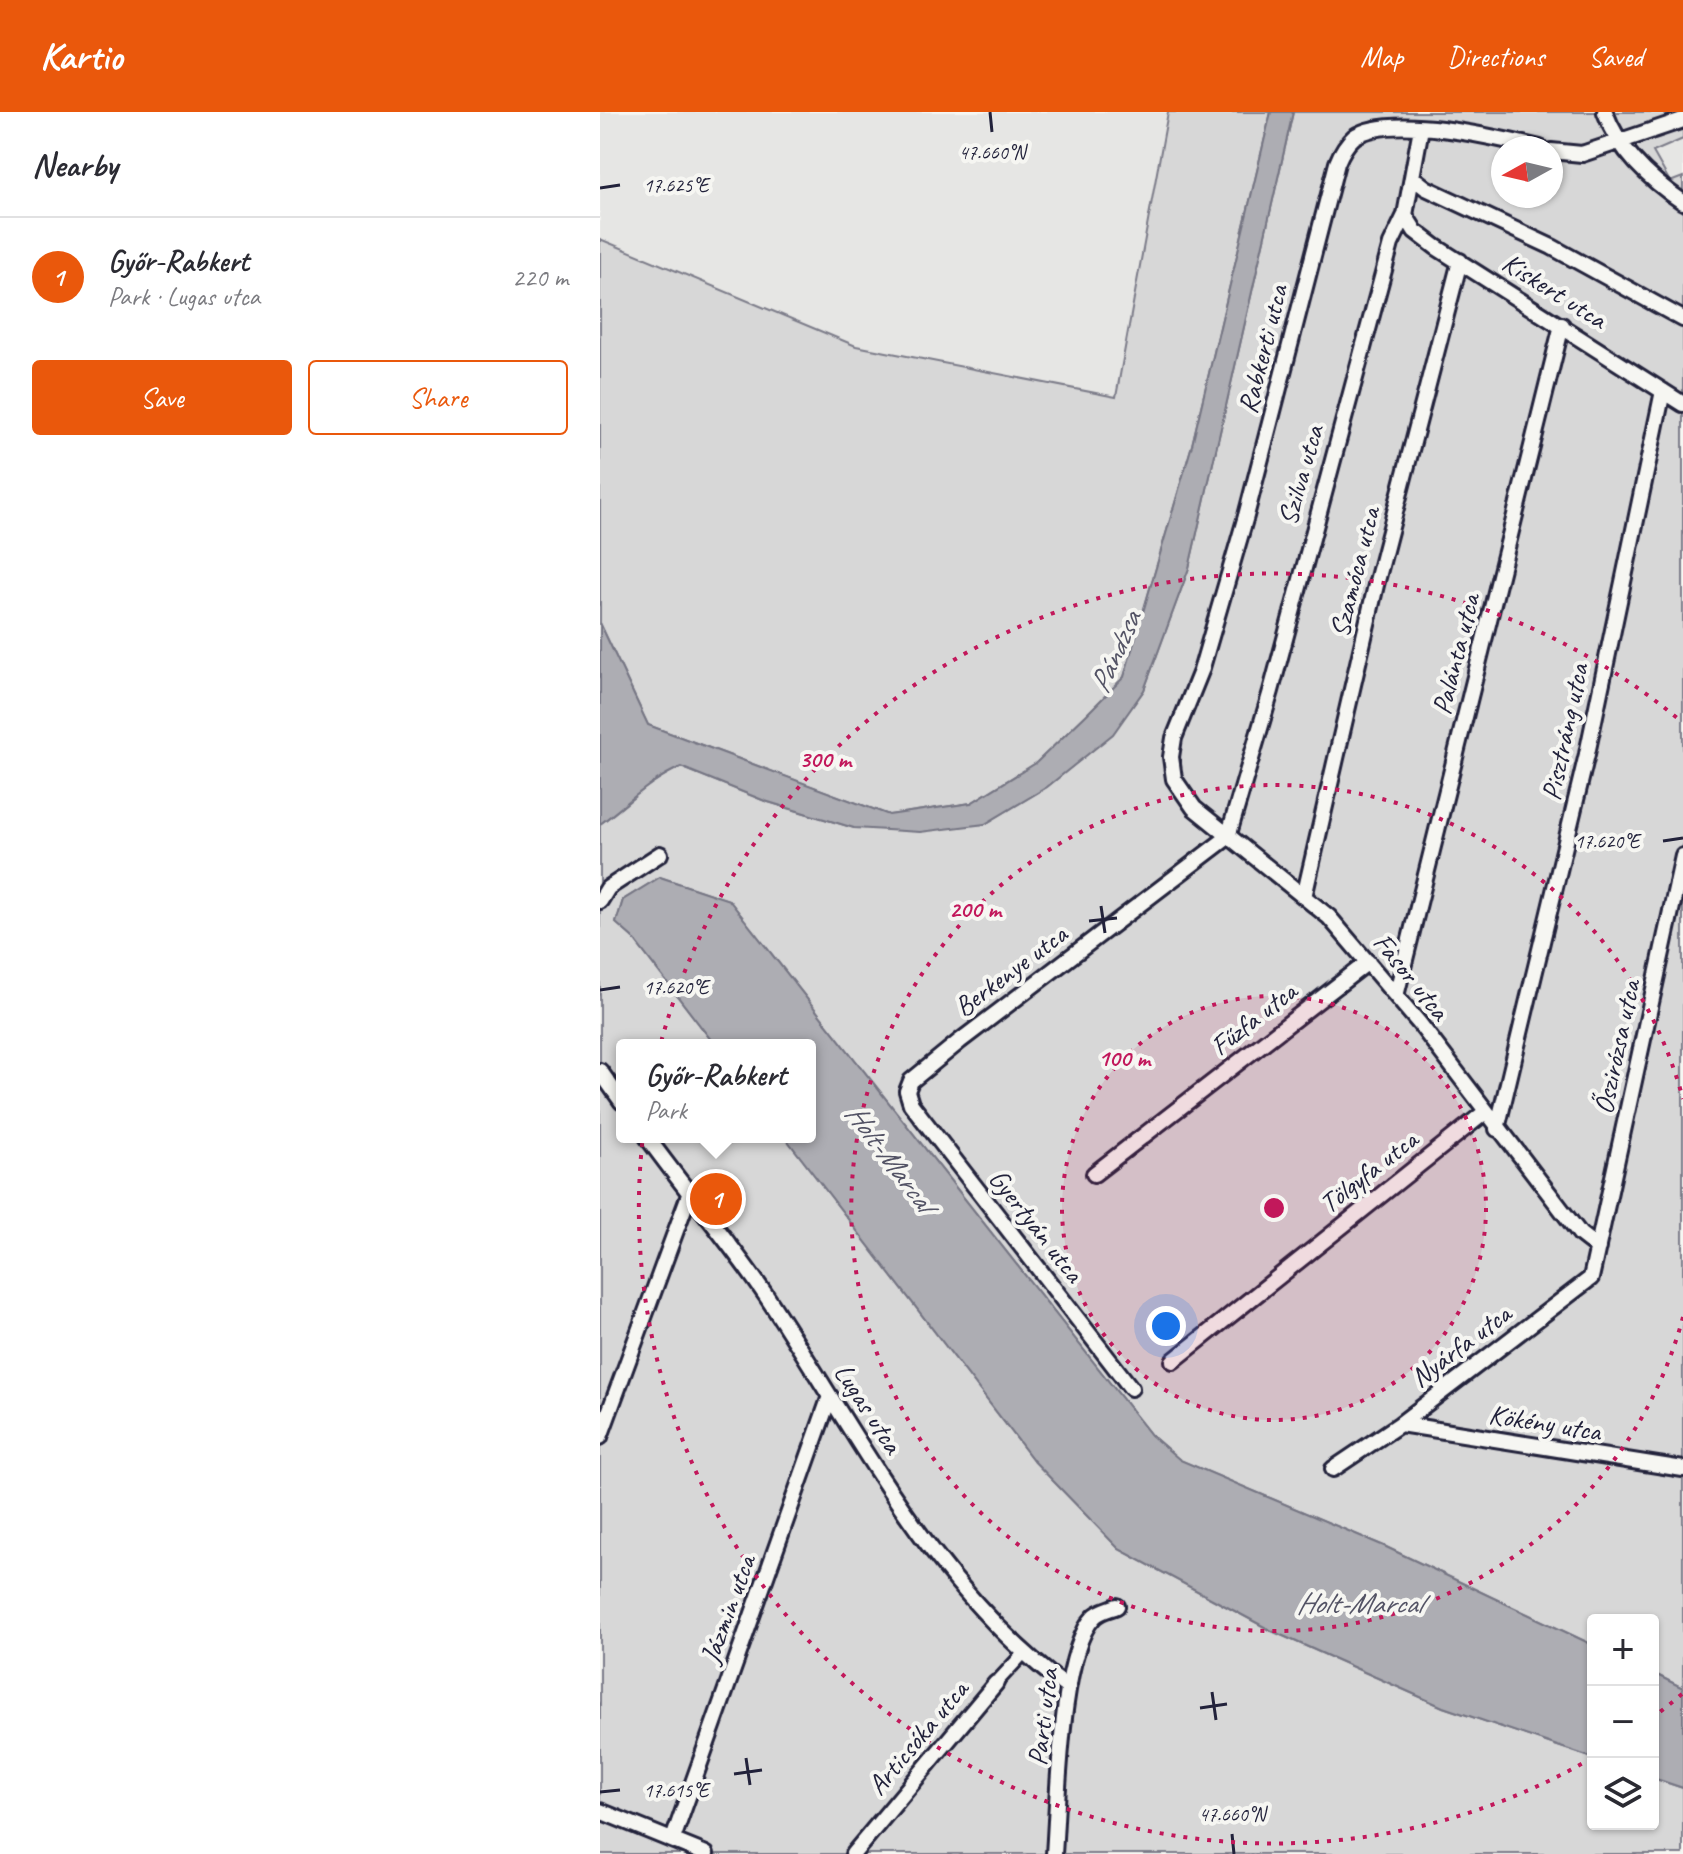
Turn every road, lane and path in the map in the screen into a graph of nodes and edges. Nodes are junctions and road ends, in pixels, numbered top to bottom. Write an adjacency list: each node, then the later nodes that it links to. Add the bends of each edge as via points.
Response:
1 (1605, 112): 5 (street)
2 (1683, 120): 5 (street)
3 (1421, 128): 4 (street, Rabkerti utca); 7 (street, Szilva utca); 15 (street, Rabkerti utca, via 1368,130 1344,148 1337,163 1246,516)
4 (1491, 137)
5 (1619, 142): 6 (street, via 1582,154); 8 (street, via 1659,185)
6 (1563, 152)
7 (1412, 177): 9 (street, Szilva utca); 11 (street)
8 (1683, 202)
9 (1405, 215): 10 (street, Kiskert utca, via 1415,231); 16 (street, Szilva utca, via 1386,260)
10 (1460, 261): 12 (street, Kiskert utca); 19 (street, Szamóca utca, via 1376,585)
11 (1683, 319)
12 (1562, 325): 13 (street, Kiskert utca); 22 (street, Palánta utca)
13 (1663, 391): 14 (street, Kiskert utca); 27 (street, Pisztráng utca, via 1587,754)
14 (1683, 404)
15 (1171, 757): 16 (street, Fasor utca, via 1182,793)
16 (1228, 837): 19 (street, Fasor utca); 24 (street, Berkenye utca, via 960,1041 911,1081)
17 (660, 854): 20 (street, via 608,888)
18 (1683, 856): 31 (street, Őszirózsa utca)
19 (1304, 897): 21 (street, Fasor utca)
20 (600, 901)
21 (1368, 962): 22 (street, Fasor utca); 29 (street, Fűzfa utca)
22 (1396, 996): 26 (street, Fasor utca)
23 (600, 1071): 25 (street)
24 (907, 1091): 33 (street, Gyertyán utca, via 911,1104)
25 (616, 1094)
26 (1484, 1113): 27 (street, Fasor utca); 32 (street, Tölgyfa utca)
27 (1497, 1129): 31 (street, Fasor utca, via 1580,1234)
28 (651, 1143): 30 (street, Lugas utca)
29 (1094, 1174)
30 (689, 1195): 34 (street, Lugas utca, via 765,1294); 36 (street)
31 (1598, 1248): 35 (street, Nyárfa utca, via 1591,1278 1579,1290)
32 (1173, 1361)
33 (1131, 1388)
34 (830, 1396): 40 (street, Lugas utca, via 924,1542); 44 (street, Jázmin utca)
35 (1400, 1424): 37 (street, Nyárfa utca); 38 (street, Kökény utca)
36 (600, 1437)
37 (1333, 1469)
38 (1683, 1469)
39 (1117, 1606): 42 (street, Parti utca, via 1095,1615 1082,1637)
40 (1022, 1655): 41 (street, Articsóka utca); 42 (street, Lugas utca)
41 (996, 1683): 46 (street, Articsóka utca)
42 (1068, 1688): 47 (street, Parti utca)
43 (600, 1811): 44 (street)
44 (673, 1839): 45 (street)
45 (706, 1854)
46 (853, 1854)
47 (1054, 1854)

